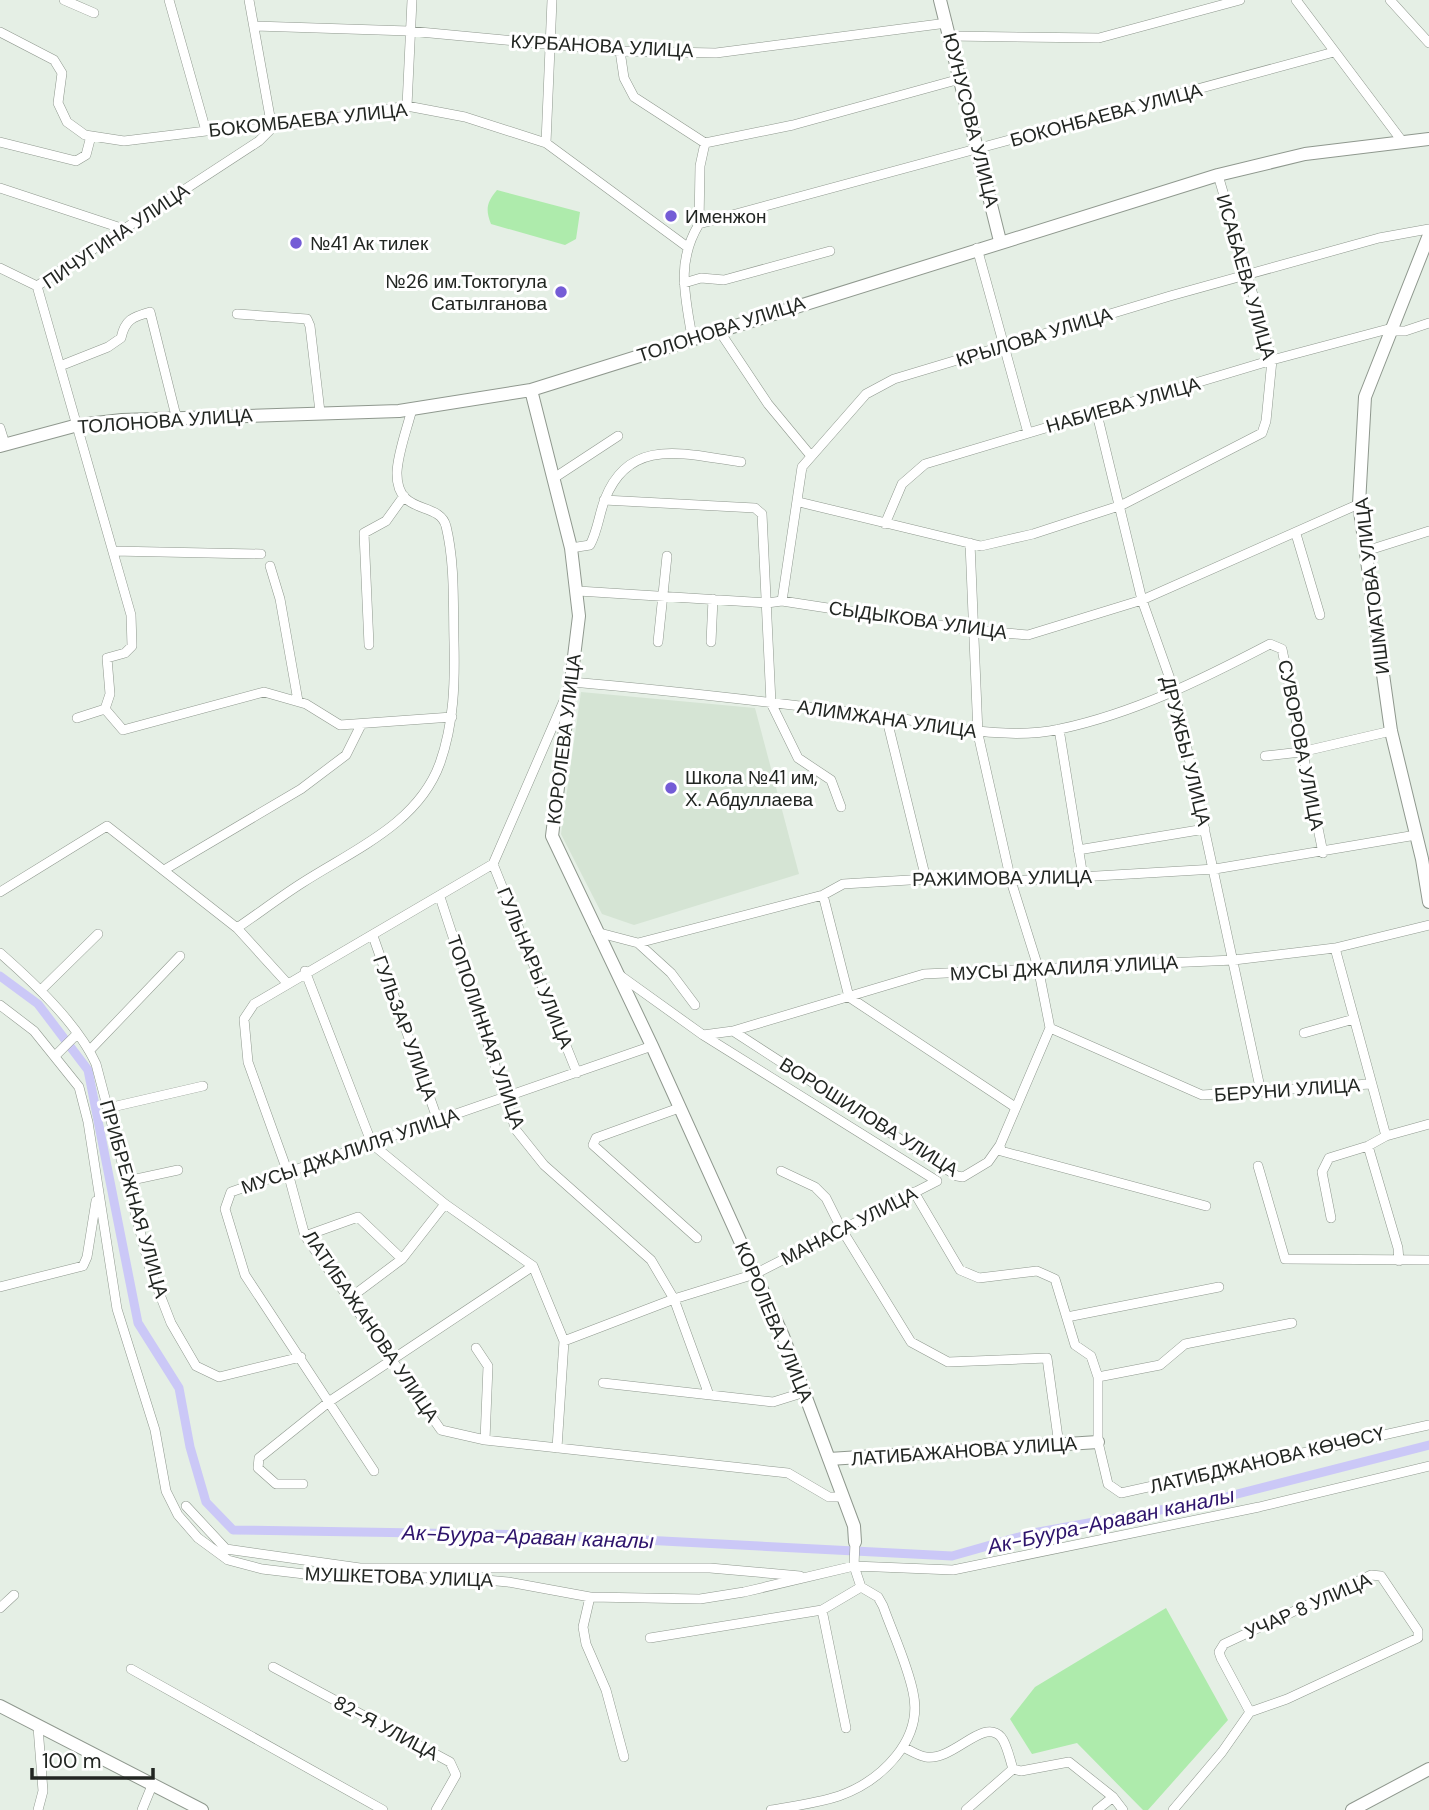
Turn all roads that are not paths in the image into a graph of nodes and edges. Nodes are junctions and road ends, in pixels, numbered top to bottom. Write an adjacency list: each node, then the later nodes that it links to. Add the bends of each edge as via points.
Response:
1 (64, 0): 10 (street)
2 (169, 0): 22 (street)
3 (249, 0): 11 (street)
4 (412, 0): 13 (street)
5 (552, 0): 16 (street)
6 (940, 0): 12 (main road, ЮУНУСОВА УЛИЦА)
7 (1240, 0): 12 (street, КУРБАНОВА УЛИЦА, via 1099,38)
8 (1296, 0): 18 (street)
9 (1390, 0): 15 (street)
10 (94, 13)
11 (255, 26): 13 (street, КУРБАНОВА УЛИЦА); 21 (street)
12 (949, 30): 17 (street, КУРБАНОВА УЛИЦА, via 716,53); 19 (main road, ЮУНУСОВА УЛИЦА)
13 (409, 31): 16 (street, КУРБАНОВА УЛИЦА); 20 (street)
14 (0, 32): 23 (street, БОКОМБАЕВА УЛИЦА, via 54,60 62,73 58,103 67,122)
15 (1429, 43)
16 (548, 45): 17 (street, КУРБАНОВА УЛИЦА); 27 (street)
17 (620, 51): 28 (street, via 624,78 634,97)
18 (1334, 52): 25 (street); 29 (street, БОКОНБАЕВА УЛИЦА)
19 (960, 79): 28 (street, via 793,125); 29 (main road, ЮУНУСОВА УЛИЦА)
20 (407, 106): 21 (street, БОКОМБАЕВА УЛИЦА); 27 (street, БОКОМБАЕВА УЛИЦА, via 465,117)
21 (272, 128): 22 (street, БОКОМБАЕВА УЛИЦА); 33 (street, ПИЧУГИНА УЛИЦА)
22 (206, 131): 23 (street, БОКОМБАЕВА УЛИЦА, via 124,141)
23 (91, 136): 26 (street, via 86,155 76,161)
24 (1429, 139): 25 (main road, ТОЛОНОВА УЛИЦА)
25 (1402, 141): 30 (main road, ТОЛОНОВА УЛИЦА, via 1306,154)
26 (0, 142)
27 (546, 142): 37 (street, БОКОМБАЕВА УЛИЦА)
28 (705, 143): 32 (street)
29 (977, 149): 32 (street, БОКОНБАЕВА УЛИЦА); 36 (main road, ЮУНУСОВА УЛИЦА)
30 (1218, 175): 36 (main road, ТОЛОНОВА УЛИЦА); 41 (street, ИСАБАЕВА УЛИЦА)
31 (0, 188): 33 (street)
32 (699, 224): 37 (street)
33 (124, 229): 43 (street, ПИЧУГИНА УЛИЦА)
34 (1429, 229): 41 (street, КРЫЛОВА УЛИЦА, via 1379,238)
35 (1429, 234): 47 (main road, ИШМАТОВА УЛИЦА)
36 (1000, 241): 38 (main road, ТОЛОНОВА УЛИЦА)
37 (686, 246): 42 (street)
38 (977, 248): 46 (main road, ТОЛОНОВА УЛИЦА); 49 (street)
39 (830, 251): 42 (street, via 724,280)
40 (0, 268): 43 (street)
41 (1247, 275): 49 (street, КРЫЛОВА УЛИЦА); 50 (street, ИСАБАЕВА УЛИЦА)
42 (684, 282): 48 (street)
43 (37, 286): 51 (street, ПИЧУГИНА УЛИЦА)
44 (237, 314): 54 (street, via 307,319)
45 (1429, 323): 47 (street, НАБИЕВА УЛИЦА, via 1405,331)
46 (718, 329): 48 (main road, ТОЛОНОВА УЛИЦА); 62 (street, via 768,404)
47 (1392, 329): 50 (street, НАБИЕВА УЛИЦА); 68 (main road, ИШМАТОВА УЛИЦА, via 1365,397)
48 (692, 337): 52 (main road, ТОЛОНОВА УЛИЦА)
49 (1004, 345): 59 (street); 62 (street, КРЫЛОВА УЛИЦА, via 894,379 866,394)
50 (1272, 360): 55 (street, НАБИЕВА УЛИЦА); 69 (street, ИСАБАЕВА УЛИЦА, via 1262,433)
51 (60, 366): 56 (street, via 108,347 121,338 124,324 150,312); 57 (street, ПИЧУГИНА УЛИЦА)
52 (531, 390): 53 (main road, ТОЛОНОВА УЛИЦА); 64 (main road, КОРОЛЕВА УЛИЦА)
53 (412, 409): 54 (main road, ТОЛОНОВА УЛИЦА); 65 (street, via 397,471)
54 (320, 412): 56 (main road, ТОЛОНОВА УЛИЦА)
55 (1097, 414): 59 (street, НАБИЕВА УЛИЦА); 69 (street, ДРУЖБЫ УЛИЦА)
56 (176, 416): 57 (main road, ТОЛОНОВА УЛИЦА)
57 (78, 425): 61 (main road, ТОЛОНОВА УЛИЦА); 75 (street, ПИЧУГИНА УЛИЦА)
58 (0, 428): 61 (street)
59 (1028, 433): 70 (street, НАБИЕВА УЛИЦА, via 925,464 902,484)
60 (618, 436): 64 (street)
61 (2, 445)
62 (811, 456): 67 (street, КРЫЛОВА УЛИЦА, via 802,467)
63 (741, 462): 66 (street, via 673,453 635,458 616,476)
64 (554, 478): 74 (main road, КОРОЛЕВА УЛИЦА)
65 (404, 496): 91 (street, via 387,521 364,533); 98 (street, via 412,506 435,512 444,521 451,550)
66 (604, 500): 74 (street, via 590,545); 85 (street, via 755,508 762,514)
67 (799, 502): 70 (street, ИСАБАЕВА УЛИЦА); 84 (street, КРЫЛОВА УЛИЦА)
68 (1359, 504): 72 (street, СЫДЫКОВА УЛИЦА); 76 (main road, ИШМАТОВА УЛИЦА)
69 (1122, 505): 73 (street, ИСАБАЕВА УЛИЦА, via 1033,534 981,546); 83 (street, ДРУЖБЫ УЛИЦА)
70 (885, 524): 73 (street, ИСАБАЕВА УЛИЦА)
71 (1429, 531): 76 (street)
72 (1296, 534): 83 (street, СЫДЫКОВА УЛИЦА); 86 (street)
73 (970, 543): 87 (street)
74 (571, 548): 80 (main road, КОРОЛЕВА УЛИЦА)
75 (113, 551): 77 (street); 96 (street, ПИЧУГИНА УЛИЦА, via 131,615 132,646 107,659 110,694)
76 (1366, 551): 102 (main road, ИШМАТОВА УЛИЦА)
77 (261, 554)
78 (667, 556): 81 (street)
79 (270, 566): 94 (street, via 281,599)
80 (578, 591): 81 (street, СЫДЫКОВА УЛИЦА); 92 (main road, КОРОЛЕВА УЛИЦА)
81 (665, 596): 82 (street, СЫДЫКОВА УЛИЦА); 88 (street)
82 (713, 599): 85 (street, СЫДЫКОВА УЛИЦА); 89 (street)
83 (1142, 600): 87 (street, СЫДЫКОВА УЛИЦА, via 1028,635); 93 (street, ДРУЖБЫ УЛИЦА)
84 (782, 601): 85 (street, СЫДЫКОВА УЛИЦА); 87 (street, СЫДЫКОВА УЛИЦА)
85 (767, 603): 95 (street)
86 (1320, 615)
87 (971, 630): 103 (street)
88 (658, 642)
89 (711, 642)
90 (1270, 644): 93 (street, АЛИМЖАНА УЛИЦА); 104 (street, СУВОРОВА УЛИЦА, via 1282,649)
91 (369, 645)
92 (572, 682): 95 (street, АЛИМЖАНА УЛИЦА); 111 (street); 123 (main road, КОРОЛЕВА УЛИЦА, via 552,836)
93 (1175, 693): 101 (street, АЛИМЖАНА УЛИЦА); 107 (street, ДРУЖБЫ УЛИЦА)
94 (298, 701): 96 (street, via 264,692 124,730); 100 (street, via 340,725)
95 (771, 703): 97 (street, АЛИМЖАНА УЛИЦА); 106 (street, via 798,758 831,780)
96 (105, 709): 99 (street)
97 (886, 716): 103 (street, АЛИМЖАНА УЛИЦА); 115 (street)
98 (452, 717): 100 (street); 122 (street, via 439,765 422,796 386,833)
99 (77, 718)
100 (361, 725): 113 (street, via 345,755 301,789)
101 (1059, 729): 103 (street, АЛИМЖАНА УЛИЦА); 109 (street)
102 (1391, 731): 104 (street); 108 (main road, ИШМАТОВА УЛИЦА)
103 (978, 734): 116 (street)
104 (1301, 752): 105 (street); 110 (street, СУВОРОВА УЛИЦА)
105 (1265, 756)
106 (841, 807)
107 (1205, 829): 109 (street); 112 (street, ДРУЖБЫ УЛИЦА)
108 (1416, 835): 110 (street, РАЖИМОВА УЛИЦА); 120 (main road, ИШМАТОВА УЛИЦА)
109 (1078, 850): 114 (street)
110 (1323, 853): 112 (street, РАЖИМОВА УЛИЦА)
111 (494, 863): 119 (street, ЛАТИБАЖАНОВА УЛИЦА); 148 (street, ГУЛЬНАРЫ УЛИЦА)
112 (1215, 869): 114 (street, РАЖИМОВА УЛИЦА); 130 (street, ДРУЖБЫ УЛИЦА)
113 (164, 870): 117 (street, via 107,826); 122 (street)
114 (1083, 877): 116 (street, РАЖИМОВА УЛИЦА)
115 (926, 879): 116 (street, РАЖИМОВА УЛИЦА); 118 (street, РАЖИМОВА УЛИЦА, via 843,884)
116 (1011, 881): 131 (street)
117 (0, 892)
118 (823, 895): 126 (street, РАЖИМОВА УЛИЦА); 136 (street)
119 (440, 897): 125 (street, ЛАТИБАЖАНОВА УЛИЦА); 152 (street, ТОПОЛИННАЯ УЛИЦА)
120 (1429, 902)
121 (1429, 925): 127 (street, МУСЫ ДЖАЛИЛЯ УЛИЦА)
122 (237, 928): 134 (street)
123 (596, 932): 126 (street, РАЖИМОВА УЛИЦА); 133 (main road, КОРОЛЕВА УЛИЦА)
124 (98, 934): 135 (street)
125 (373, 936): 132 (street, ЛАТИБАЖАНОВА УЛИЦА); 156 (street, ГУЛЬЗАР УЛИЦА)
126 (638, 943): 138 (street, via 671,973)
127 (1335, 948): 130 (street, МУСЫ ДЖАЛИЛЯ УЛИЦА); 139 (street)
128 (0, 953): 135 (street, ПРИБРЕЖНАЯ УЛИЦА)
129 (180, 957): 146 (street)
130 (1234, 960): 131 (street, МУСЫ ДЖАЛИЛЯ УЛИЦА); 151 (street, ДРУЖБЫ УЛИЦА)
131 (1038, 967): 136 (street, МУСЫ ДЖАЛИЛЯ УЛИЦА, via 924,974); 140 (street)
132 (305, 971): 134 (street, ЛАТИБАЖАНОВА УЛИЦА); 159 (street)
133 (617, 972): 144 (street, ВОРОШИЛОВА УЛИЦА); 145 (main road, КОРОЛЕВА УЛИЦА)
134 (287, 983): 165 (street, ЛАТИБАЖАНОВА УЛИЦА, via 254,1004 244,1019 243,1036)
135 (41, 990): 143 (street, ПРИБРЕЖНАЯ УЛИЦА)
136 (849, 997): 141 (street, МУСЫ ДЖАЛИЛЯ УЛИЦА); 153 (street)
137 (0, 1005): 147 (street, МУШКЕТОВА УЛИЦА)
138 (695, 1005)
139 (1354, 1018): 142 (street); 149 (street)
140 (1050, 1028): 151 (street, БЕРУНИ УЛИЦА, via 1202,1095); 153 (street)
141 (733, 1031): 144 (street, МУСЫ ДЖАЛИЛЯ УЛИЦА); 160 (street, ВОРОШИЛОВА УЛИЦА, via 957,1176 988,1162)
142 (1304, 1033)
143 (76, 1035): 146 (street, ПРИБРЕЖНАЯ УЛИЦА); 147 (street)
144 (703, 1035): 167 (street, ВОРОШИЛОВА УЛИЦА)
145 (652, 1046): 148 (street, МУСЫ ДЖАЛИЛЯ УЛИЦА); 155 (main road, КОРОЛЕВА УЛИЦА)
146 (90, 1050): 154 (street, ПРИБРЕЖНАЯ УЛИЦА)
147 (56, 1055): 169 (street, МУШКЕТОВА УЛИЦА, via 79,1087)
148 (577, 1073): 152 (street, МУСЫ ДЖАЛИЛЯ УЛИЦА)
149 (1370, 1084): 151 (street, БЕРУНИ УЛИЦА); 158 (street)
150 (203, 1086): 154 (street)
151 (1261, 1091)
152 (506, 1097): 156 (street, МУСЫ ДЖАЛИЛЯ УЛИЦА); 184 (street, ТОПОЛИННАЯ УЛИЦА, via 516,1130 544,1165 652,1260)
153 (1015, 1107): 160 (street)
154 (108, 1108): 166 (street, ПРИБРЕЖНАЯ УЛИЦА)
155 (679, 1108): 175 (street, via 596,1139 593,1145); 180 (main road, КОРОЛЕВА УЛИЦА)
156 (438, 1121): 159 (street, МУСЫ ДЖАЛИЛЯ УЛИЦА)
157 (1429, 1124): 158 (street)
158 (1386, 1136): 161 (street)
159 (372, 1144): 165 (street, МУСЫ ДЖАЛИЛЯ УЛИЦА); 170 (street)
160 (1000, 1145): 171 (street, via 1001,1151)
161 (1368, 1146): 172 (street, via 1329,1158 1321,1172); 178 (street)
162 (1258, 1166): 178 (street, via 1286,1259)
163 (178, 1170): 166 (street)
164 (781, 1171): 173 (street, via 821,1193)
165 (288, 1173): 174 (street, ЛАТИБАЖАНОВА УЛИЦА); 189 (street, МУСЫ ДЖАЛИЛЯ УЛИЦА, via 231,1192 225,1209 246,1275)
166 (127, 1181): 189 (street, ПРИБРЕЖНАЯ УЛИЦА, via 150,1269 171,1323 196,1366 219,1377)
167 (937, 1181): 168 (street, МАНАСА УЛИЦА)
168 (914, 1192): 173 (street, МАНАСА УЛИЦА); 185 (street, ВОРОШИЛОВА УЛИЦА, via 960,1270 979,1278 1037,1271 1055,1279)
169 (97, 1193): 181 (street, via 83,1266); 212 (street, МУШКЕТОВА УЛИЦА, via 117,1309 155,1430 166,1491 178,1515 198,1538 228,1560 262,1569 330,1577 475,1579)
170 (445, 1204): 176 (street); 179 (street)
171 (1206, 1206)
172 (1331, 1218)
173 (842, 1230): 180 (street, МАНАСА УЛИЦА); 199 (street, via 911,1342 948,1362 1047,1358)
174 (305, 1236): 176 (street, via 358,1217); 183 (street, ЛАТИБАЖАНОВА УЛИЦА)
175 (697, 1238)
176 (402, 1259): 183 (street)
177 (1429, 1260): 178 (street)
178 (1399, 1261)
179 (533, 1266): 187 (street); 190 (street)
180 (755, 1275): 184 (street, МАНАСА УЛИЦА); 193 (main road, КОРОЛЕВА УЛИЦА)
181 (0, 1287)
182 (1219, 1287): 185 (street)
183 (350, 1298): 190 (street, ЛАТИБАЖАНОВА УЛИЦА)
184 (674, 1299): 187 (street, МАНАСА УЛИЦА); 194 (street, ТОПОЛИННАЯ УЛИЦА)
185 (1067, 1317): 191 (street, ВОРОШИЛОВА УЛИЦА, via 1075,1345 1091,1356)
186 (1292, 1323): 191 (street, via 1185,1344 1160,1365)
187 (564, 1340): 200 (street)
188 (476, 1348): 197 (street, via 488,1366)
189 (301, 1357): 195 (street, МУСЫ ДЖАЛИЛЯ УЛИЦА)
190 (392, 1360): 195 (street); 197 (street, ЛАТИБАЖАНОВА УЛИЦА, via 441,1430)
191 (1098, 1377): 198 (street)
192 (603, 1383): 194 (street)
193 (805, 1392): 194 (street, via 773,1402); 201 (main road, КОРОЛЕВА УЛИЦА)
194 (709, 1395)
195 (330, 1401): 203 (street, МУСЫ ДЖАЛИЛЯ УЛИЦА); 204 (street, via 259,1458 258,1468 276,1484)
196 (1429, 1425): 198 (street, ЛАТИБДЖАНОВА КӨЧӨСҮ, via 1121,1493 1108,1484)
197 (485, 1440): 200 (street, ЛАТИБАЖАНОВА УЛИЦА)
198 (1098, 1442): 199 (main road, ЛАТИБАЖАНОВА УЛИЦА)
199 (1059, 1446): 201 (main road, ЛАТИБАЖАНОВА УЛИЦА)
200 (557, 1448): 205 (street, ЛАТИБАЖАНОВА УЛИЦА, via 788,1473 829,1497)
201 (829, 1459): 205 (main road, КОРОЛЕВА УЛИЦА)
202 (1429, 1466): 208 (street, МУШКЕТОВА УЛИЦА, via 1259,1507 953,1570)
203 (374, 1471)
204 (303, 1484)
205 (844, 1497): 207 (main road, КОРОЛЕВА УЛИЦА)
206 (186, 1506): 209 (street, via 226,1549 360,1568 710,1568)
207 (855, 1542): 208 (street)
208 (854, 1563): 209 (street, МУШКЕТОВА УЛИЦА); 210 (street)
209 (809, 1577): 212 (street, МУШКЕТОВА УЛИЦА, via 700,1599)
210 (861, 1587): 214 (street); 222 (street, via 878,1597 883,1606 914,1693 915,1710)
211 (14, 1595): 213 (street)
212 (590, 1597): 223 (street, via 583,1627 586,1644 606,1690)
213 (0, 1608)
214 (822, 1610): 215 (street); 221 (street)
215 (650, 1638)
216 (273, 1667): 232 (street, 82-Я УЛИЦА, via 450,1762 456,1775)
217 (131, 1670): 231 (street)
218 (0, 1706): 220 (main road)
219 (1250, 1712): 219 (street, УЧАР 8 УЛИЦА, via 1221,1658 1221,1647 1371,1575 1381,1576 1418,1631 1418,1638); 237 (street)
220 (38, 1727): 226 (main road); 228 (street, via 43,1791)
221 (846, 1728)
222 (905, 1748): 224 (street, via 925,1757 945,1755 979,1732 989,1731 1001,1737); 233 (street, via 866,1783 840,1796)
223 (624, 1757)
224 (1013, 1769): 227 (street, via 1069,1762); 234 (street)
225 (1429, 1769): 238 (main road)
226 (153, 1783): 229 (street); 230 (main road)
227 (1113, 1797): 235 (street); 236 (street)
228 (38, 1810)
229 (142, 1810)
230 (202, 1810)
231 (383, 1810)
232 (436, 1810)
233 (771, 1810)
234 (966, 1810)
235 (1097, 1810)
236 (1124, 1810)
237 (1173, 1810)
238 (1352, 1810)

